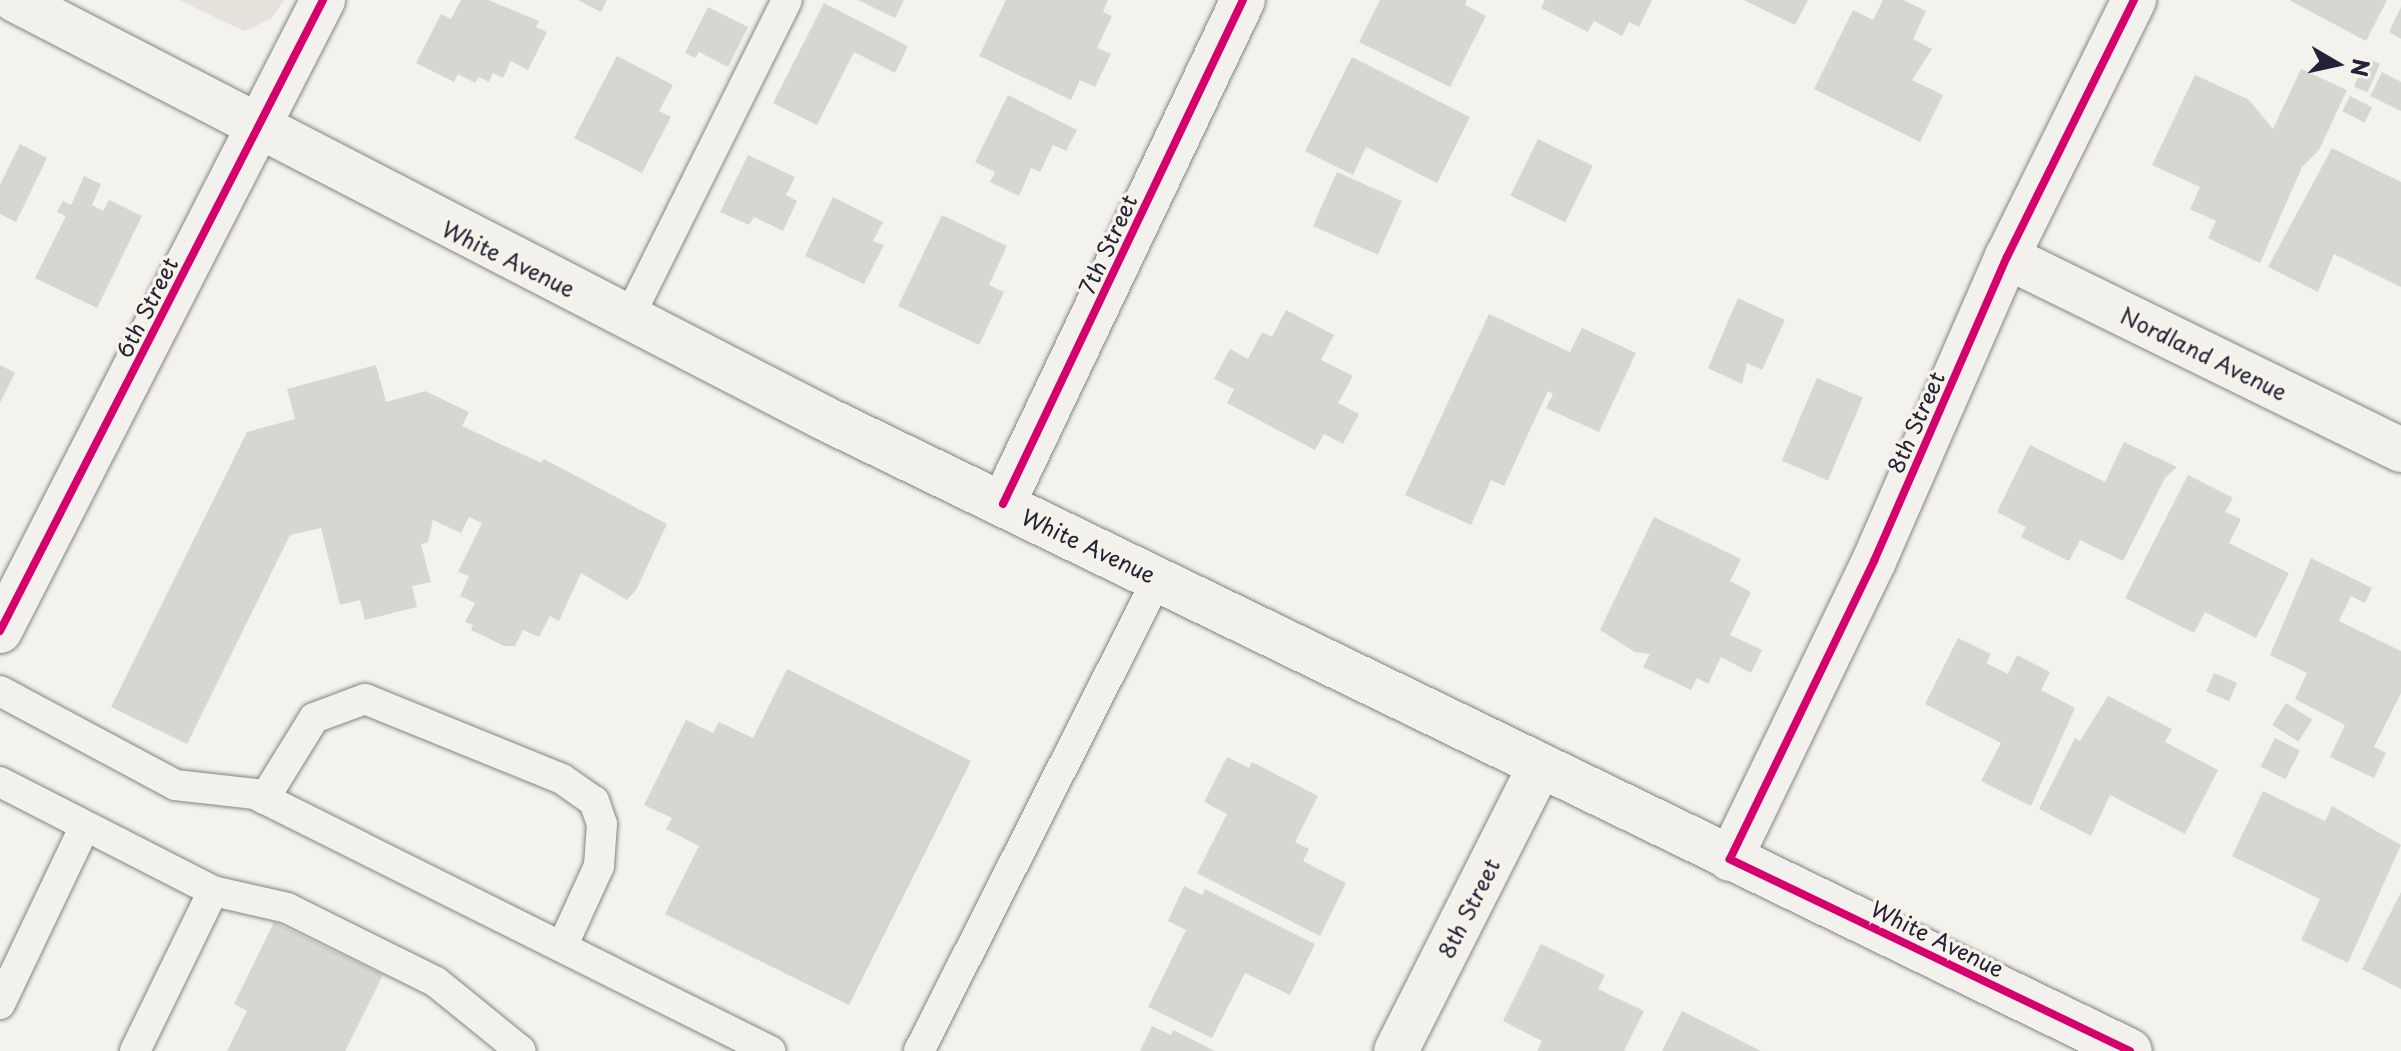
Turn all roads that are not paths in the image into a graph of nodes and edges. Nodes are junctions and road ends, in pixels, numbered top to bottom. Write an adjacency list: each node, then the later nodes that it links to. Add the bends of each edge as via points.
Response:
1 (15, 0): 6 (street, White Avenue)
2 (323, 0): 6 (street, 6th Street)
3 (787, 0): 8 (lane)
4 (1243, 0): 10 (street, 7th Street)
5 (2134, 0): 7 (street, 8th Street)
6 (260, 126): 8 (street, White Avenue); 12 (street, 6th Street)
7 (2007, 257): 9 (street, Nordland Avenue); 18 (street, 8th Street, via 1874,561)
8 (629, 317): 10 (street, White Avenue)
9 (2401, 450)
10 (1003, 504): 11 (street, White Avenue)
11 (1158, 578): 14 (street, White Avenue); 25 (lane)
12 (0, 631)
13 (0, 691): 16 (lane, via 175,785)
14 (1540, 766): 18 (street, White Avenue); 26 (street, 8th Street)
15 (0, 782): 17 (lane)
16 (264, 799): 20 (lane); 20 (lane, via 314,718 365,699 562,779 594,801 602,824 599,866)
17 (85, 826): 19 (lane); 21 (lane)
18 (1730, 859): 27 (street, White Avenue)
19 (213, 891): 22 (lane); 23 (lane, via 287,908 436,982)
20 (562, 947): 24 (lane)
21 (0, 1004)
22 (135, 1051)
23 (521, 1051)
24 (770, 1051)
25 (919, 1051)
26 (1396, 1051)
27 (2130, 1051)

